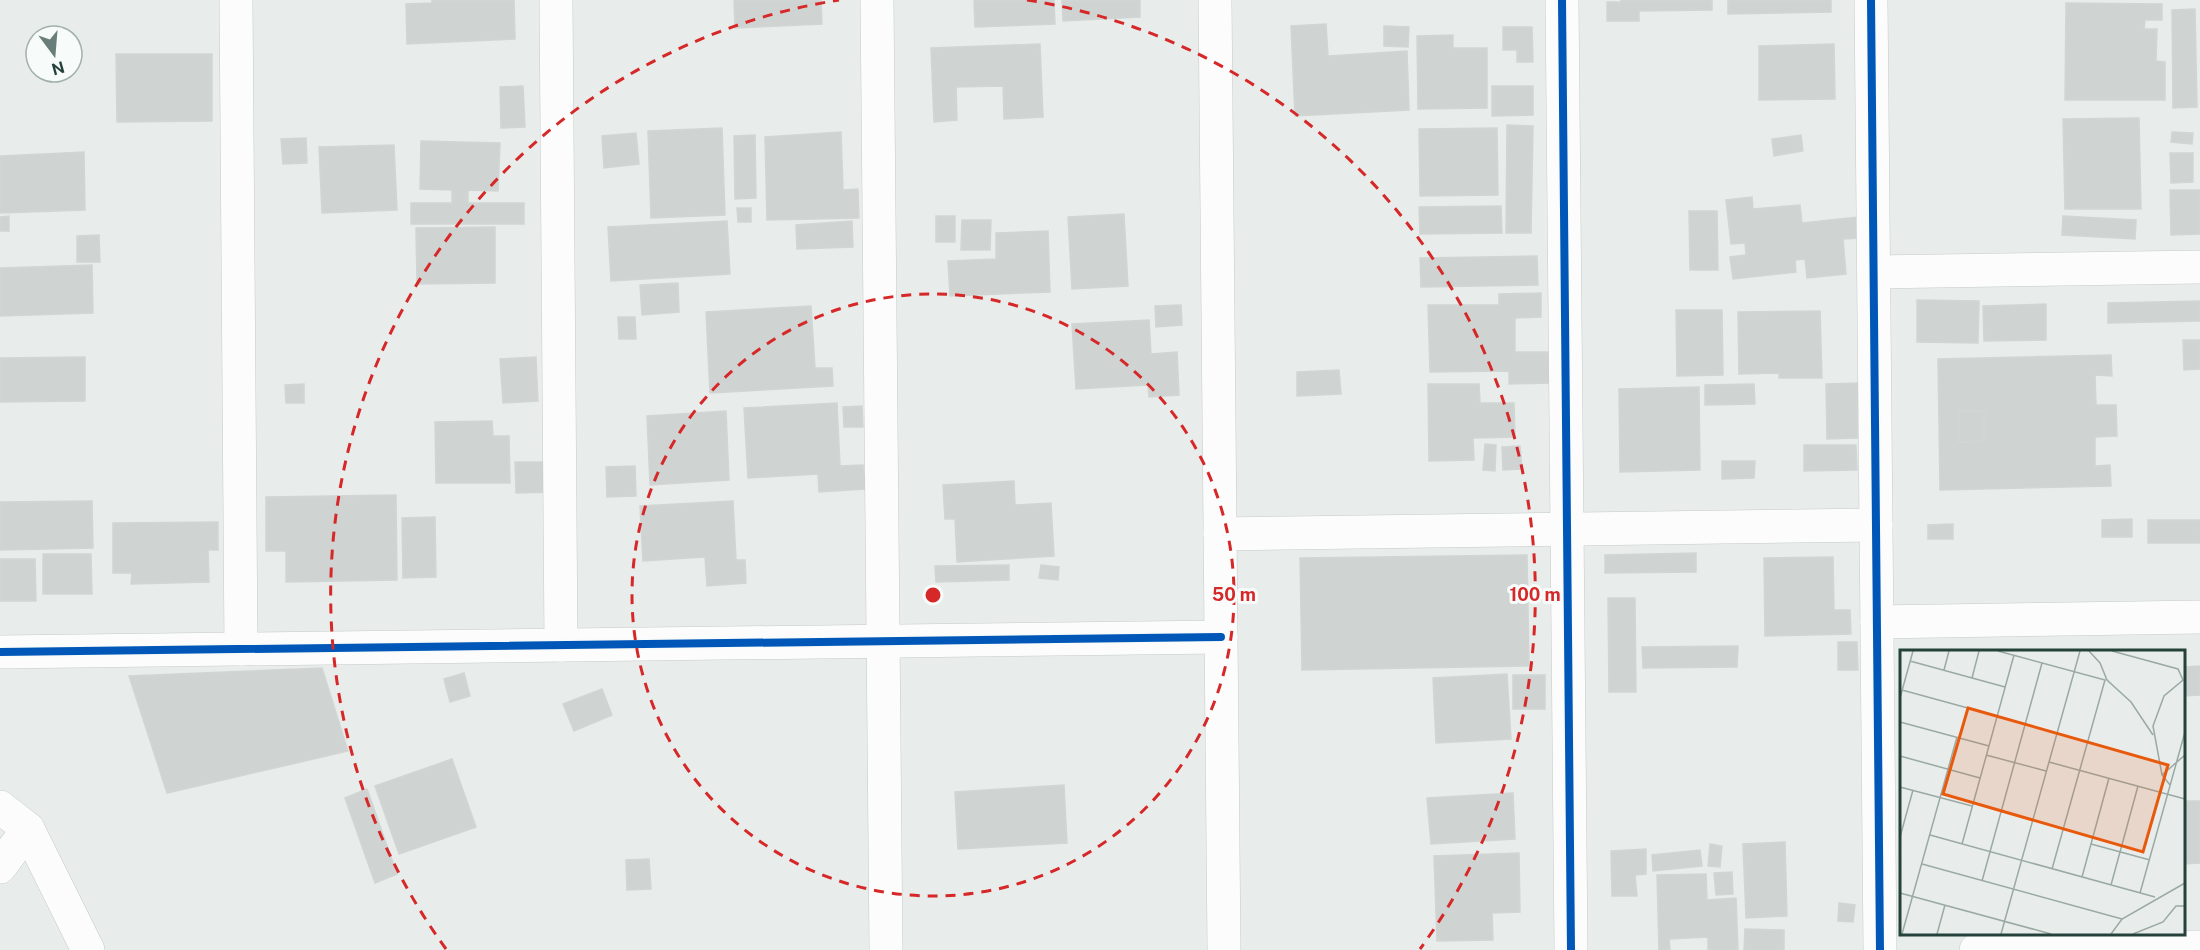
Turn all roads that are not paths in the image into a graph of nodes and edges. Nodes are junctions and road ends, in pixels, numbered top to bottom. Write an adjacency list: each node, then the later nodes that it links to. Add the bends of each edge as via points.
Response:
1 (236, 0): 17 (street)
2 (556, 0): 16 (street)
3 (878, 0): 15 (street)
4 (1215, 0): 11 (street)
5 (1562, 0): 10 (street)
6 (1871, 0): 8 (street)
7 (2200, 267): 8 (street)
8 (1874, 272): 9 (street)
9 (1876, 525): 10 (street); 13 (street)
10 (1567, 529): 11 (street); 26 (street)
11 (1220, 534): 14 (street)
12 (2200, 617): 13 (street)
13 (1877, 622): 27 (street)
14 (1221, 637): 15 (street); 25 (street)
15 (883, 641): 16 (street); 24 (street)
16 (561, 645): 17 (street)
17 (241, 649): 18 (street)
18 (0, 652)
19 (0, 807): 20 (street)
20 (28, 829): 21 (street); 23 (street)
21 (0, 867)
22 (2200, 947): 28 (street)
23 (88, 950)
24 (886, 950)
25 (1224, 950)
26 (1571, 950)
27 (1880, 950)
28 (1976, 950)

